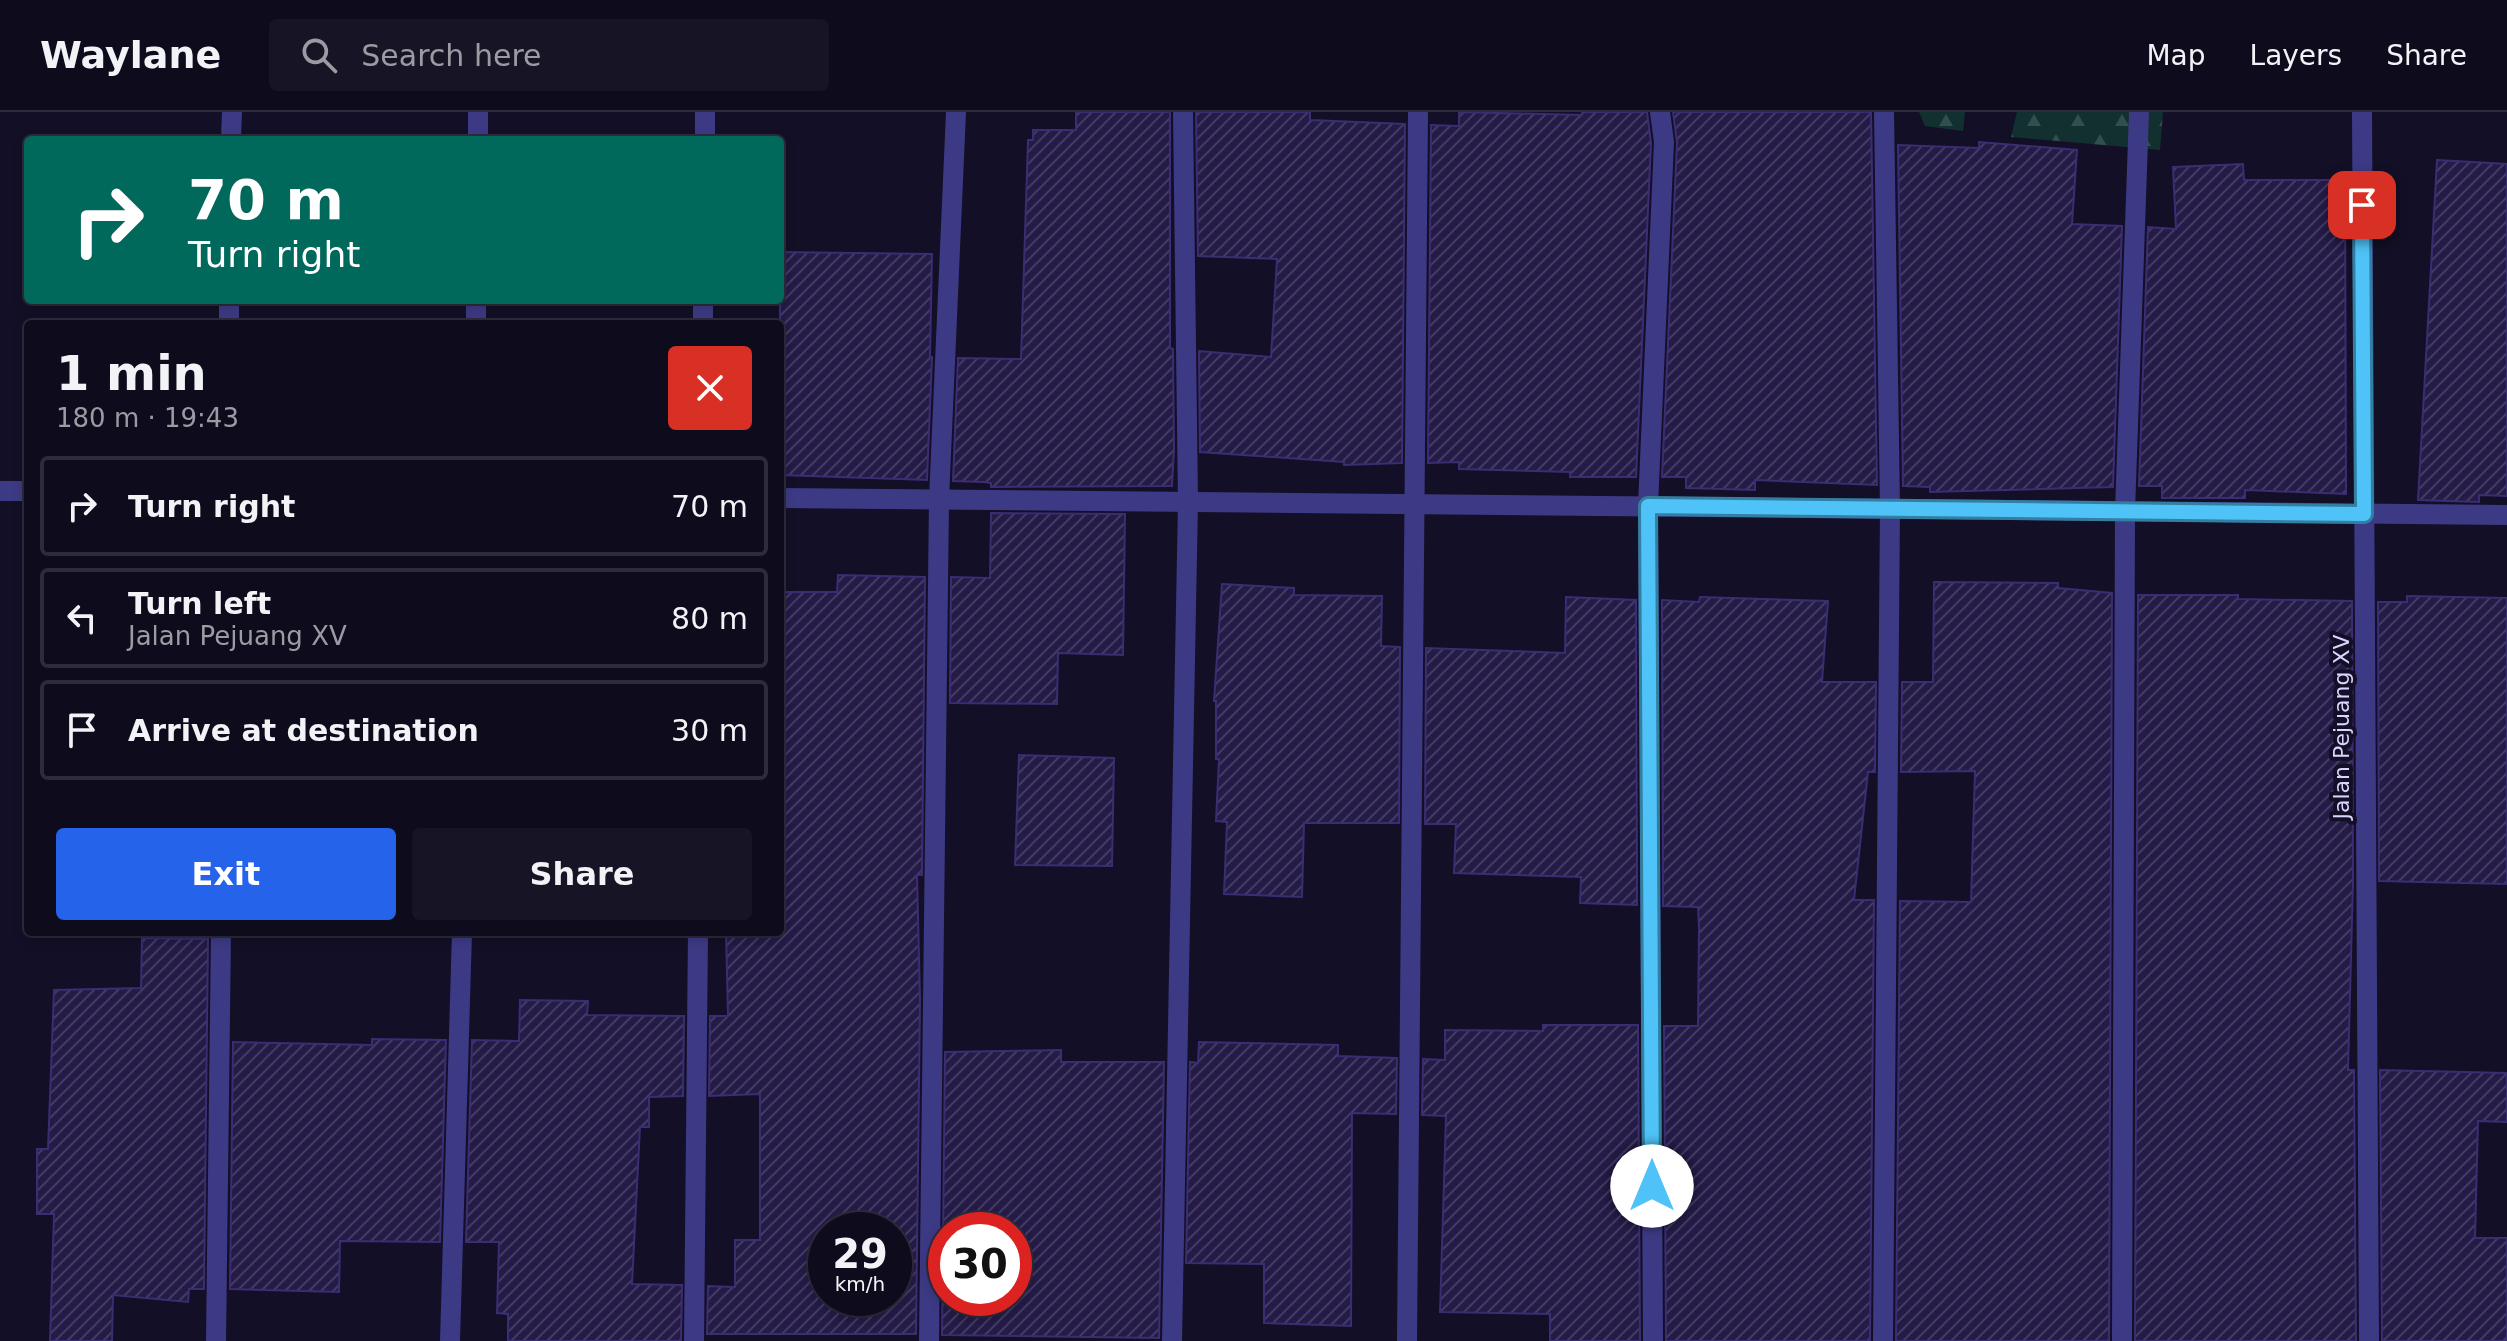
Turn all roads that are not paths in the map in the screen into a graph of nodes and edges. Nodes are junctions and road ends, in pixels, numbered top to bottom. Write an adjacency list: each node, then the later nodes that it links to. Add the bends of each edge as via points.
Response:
1 (232, 112): 11 (street)
2 (478, 112): 12 (street)
3 (705, 112): 13 (street)
4 (956, 112): 17 (street)
5 (1183, 112): 18 (street)
6 (1418, 112): 19 (street)
7 (1660, 112): 20 (street, via 1664,142)
8 (1884, 112): 21 (street)
9 (2139, 112): 22 (street)
10 (2362, 112): 23 (street, Jalan Pejuang XV)
11 (231, 136)
12 (478, 136)
13 (705, 136)
14 (0, 491): 15 (street)
15 (24, 491)
16 (784, 498): 17 (street)
17 (939, 499): 18 (street); 31 (street)
18 (1188, 502): 19 (street); 32 (street)
19 (1414, 504): 20 (street); 33 (street)
20 (1648, 506): 21 (street); 34 (street)
21 (1890, 508): 22 (street); 35 (street)
22 (2125, 511): 23 (street); 36 (street)
23 (2364, 514): 24 (street); 37 (street, Jalan Pejuang XV)
24 (2507, 515)
25 (221, 936): 28 (street)
26 (462, 936): 29 (street)
27 (698, 936): 30 (street)
28 (216, 1341)
29 (450, 1341)
30 (694, 1341)
31 (929, 1341)
32 (1172, 1341)
33 (1407, 1341)
34 (1653, 1341)
35 (1883, 1341)
36 (2122, 1341)
37 (2369, 1341)

